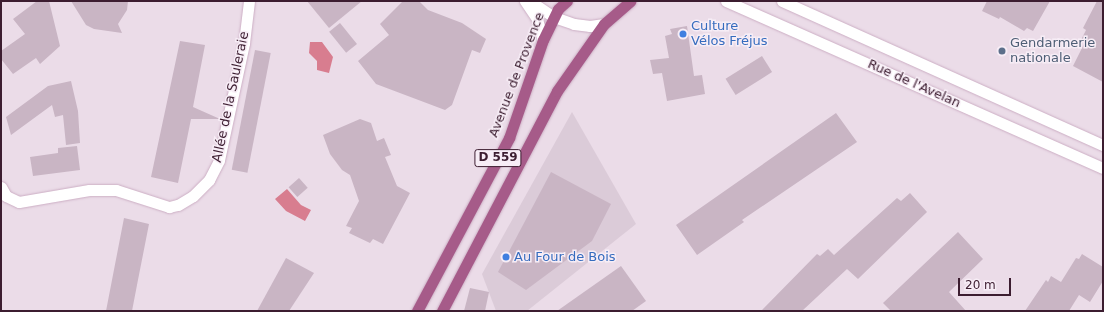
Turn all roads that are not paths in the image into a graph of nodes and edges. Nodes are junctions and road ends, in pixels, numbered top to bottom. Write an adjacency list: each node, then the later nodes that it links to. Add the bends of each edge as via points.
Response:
1 (249, 1): 13 (main road, Allée de la Sauleraie, via 244,43 219,160 209,180 193,196 169,207 116,190 89,190 19,202 6,196)
2 (525, 1): 10 (main road, via 537,19)
3 (530, 1): 8 (main road)
4 (567, 1): 8 (main road, Avenue de Provence / D 559)
5 (630, 1): 9 (main road, D 559)
6 (726, 1): 12 (main road, Rue de l'Avelan)
7 (782, 1): 11 (main road, Rue de l'Avelan)
8 (554, 17): 9 (main road, via 582,25); 10 (main road, Avenue de Provence / D 559)
9 (604, 24): 15 (main road, D 559, via 557,91)
10 (543, 40): 14 (main road, Avenue de Provence / D 559, via 509,138)
11 (1103, 145)
12 (1103, 168)
13 (1, 187)
14 (417, 311)
15 (442, 311)

